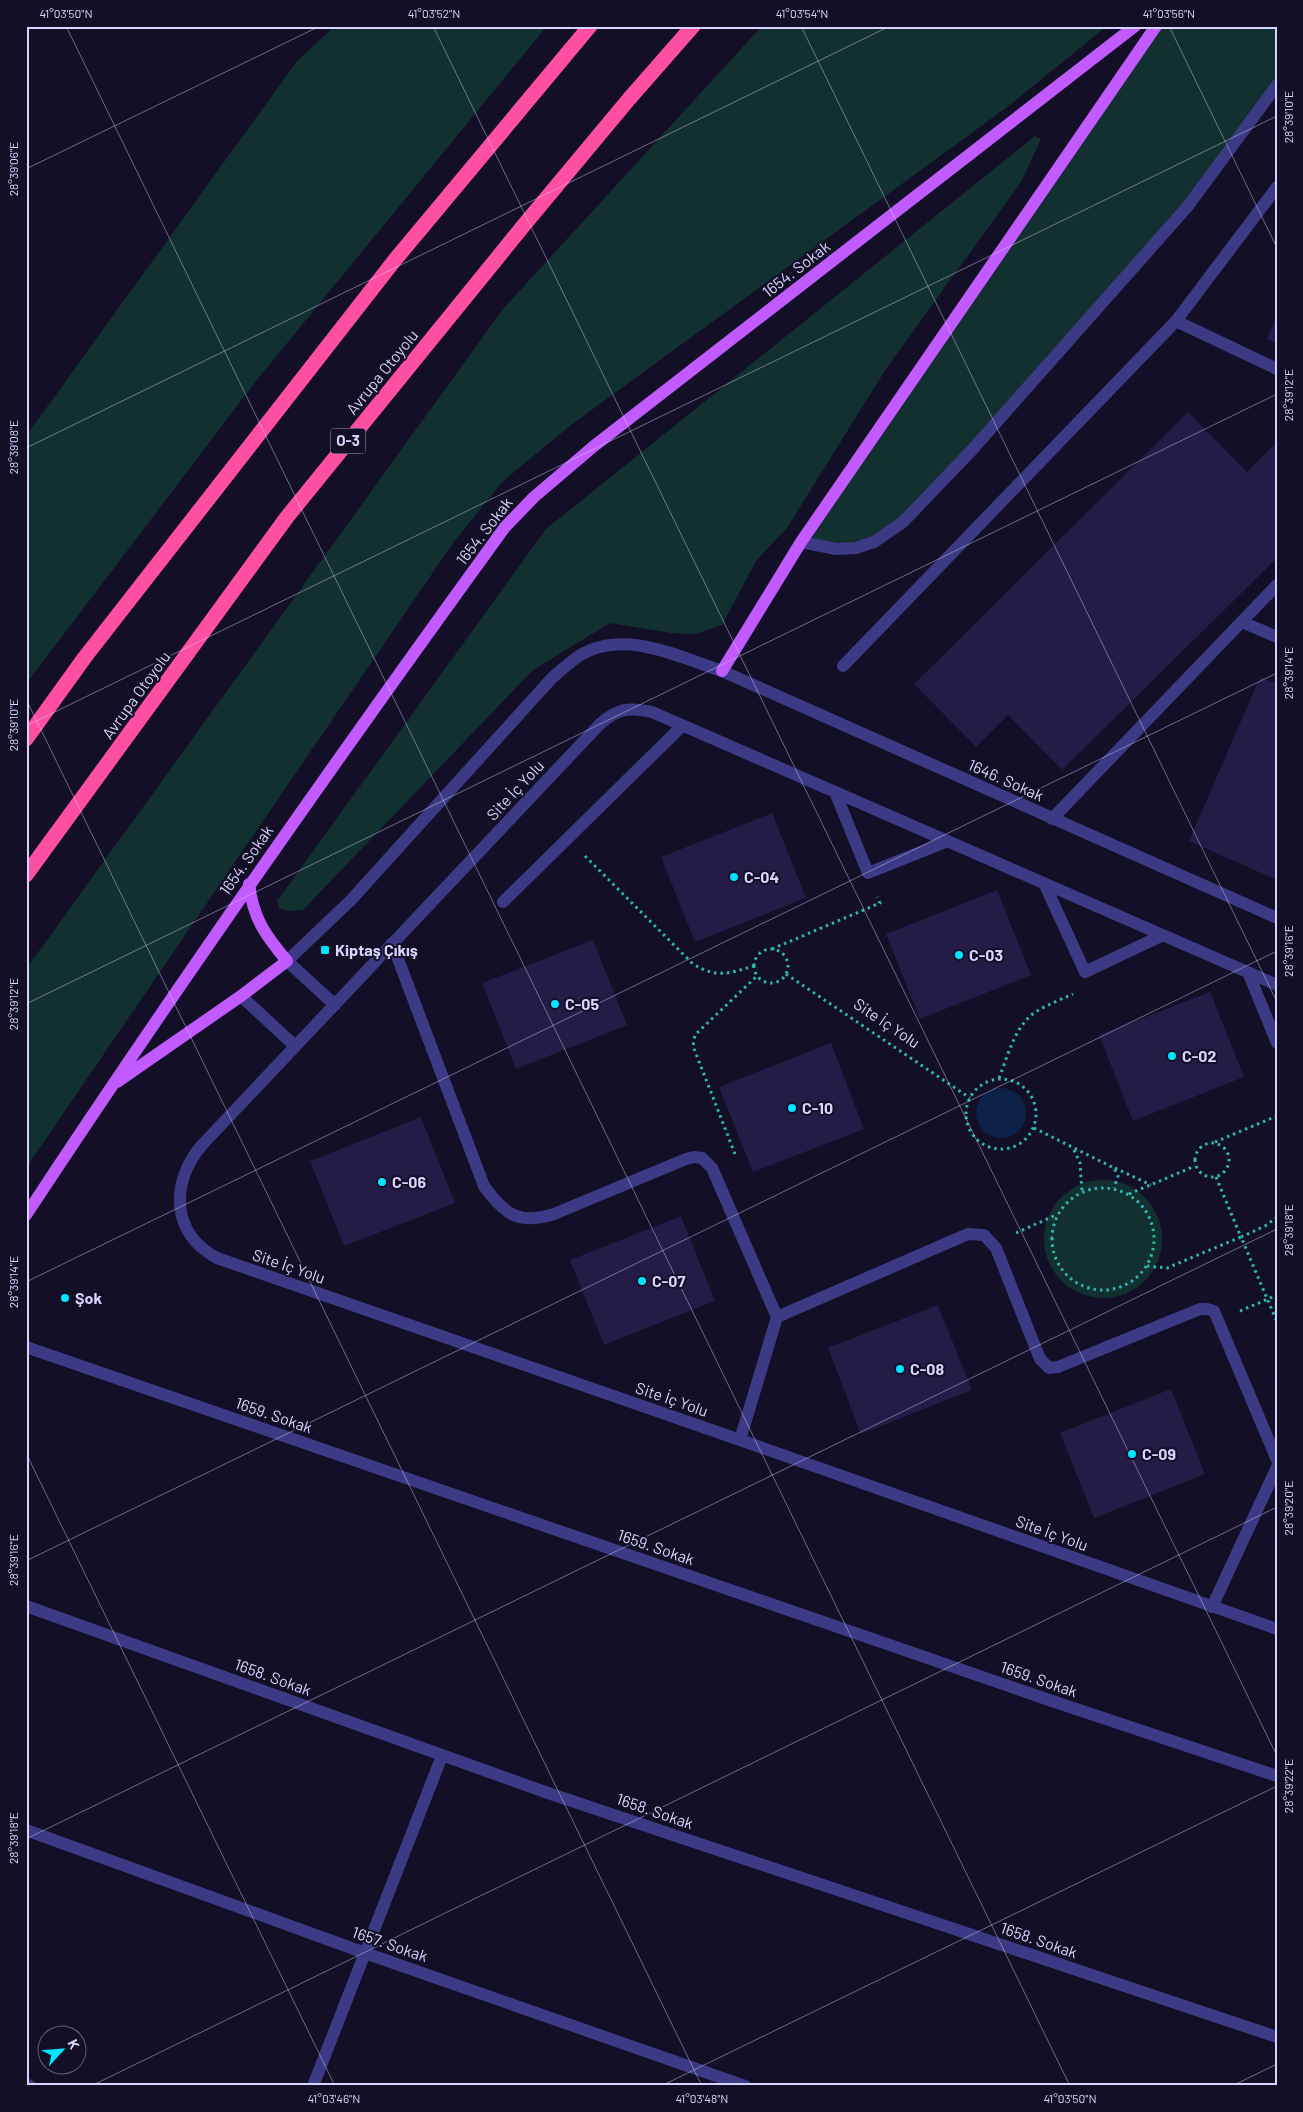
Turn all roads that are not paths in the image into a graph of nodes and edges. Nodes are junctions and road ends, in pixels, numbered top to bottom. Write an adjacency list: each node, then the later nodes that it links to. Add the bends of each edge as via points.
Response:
1 (590, 26): 16 (highway, via 388,268 85,657)
2 (694, 26): 20 (highway, Avrupa Otoyolu / O-3, via 530,218 287,517)
3 (1135, 26): 22 (main road, 1654. Sokak, via 594,446 534,497 500,534)
4 (1156, 26): 9 (main road)
5 (1277, 85): 9 (street, via 1188,206 972,450 903,522 874,542 856,548 836,549)
6 (1277, 186): 7 (street)
7 (1176, 321): 8 (street); 13 (street)
8 (1277, 369)
9 (801, 542): 14 (main road)
10 (1277, 585): 11 (street)
11 (1242, 622): 12 (street); 18 (street)
12 (1277, 637)
13 (844, 666)
14 (722, 671): 18 (street, 1646. Sokak); 27 (street, 1646. Sokak, via 639,646 610,644 580,655 552,678 356,894)
15 (682, 726): 17 (street, Site İç Yolu); 23 (street); 26 (street, Site İç Yolu, via 640,709 624,709 611,714)
16 (26, 739)
17 (835, 792): 19 (street, Site İç Yolu); 19 (street, via 868,873)
18 (1052, 819): 24 (street, 1646. Sokak)
19 (948, 841): 21 (street, Site İç Yolu)
20 (26, 875)
21 (1044, 883): 25 (street, Site İç Yolu); 25 (street, via 1085,972)
22 (249, 884): 27 (main road, via 252,907 260,924); 34 (main road, 1654. Sokak)
23 (503, 902)
24 (1277, 918)
25 (1163, 935): 28 (street, Site İç Yolu)
26 (392, 943): 31 (street, Site İç Yolu); 36 (street, via 484,1186 502,1208 522,1219 538,1218 565,1210 686,1159 702,1158 712,1168)
27 (287, 961): 30 (main road); 31 (street)
28 (1248, 972): 29 (street, Site İç Yolu); 32 (street)
29 (1277, 985)
30 (241, 996): 33 (street); 34 (main road)
31 (334, 1005): 33 (street, Site İç Yolu)
32 (1277, 1043)
33 (295, 1046): 38 (street, Site İç Yolu, via 202,1145 187,1166 179,1198 182,1218 195,1242 206,1252)
34 (110, 1087): 35 (main road, 1654. Sokak)
35 (26, 1215)
36 (777, 1317): 38 (street); 39 (street, via 968,1234 984,1235 993,1243 1040,1359 1050,1368 1200,1309 1214,1311)
37 (26, 1347): 45 (street, 1659. Sokak)
38 (740, 1440): 42 (street, Site İç Yolu)
39 (1277, 1460)
40 (1277, 1467): 42 (street)
41 (26, 1606): 44 (street, 1658. Sokak)
42 (1212, 1607): 43 (street, Site İç Yolu)
43 (1277, 1629)
44 (442, 1756): 47 (street); 48 (street, 1658. Sokak)
45 (1277, 1776)
46 (26, 1830): 47 (street, 1657. Sokak)
47 (365, 1952): 51 (street); 52 (street, 1657. Sokak)
48 (1277, 2037)
49 (26, 2084): 50 (street)
50 (30, 2086)
51 (313, 2086)
52 (745, 2086)

